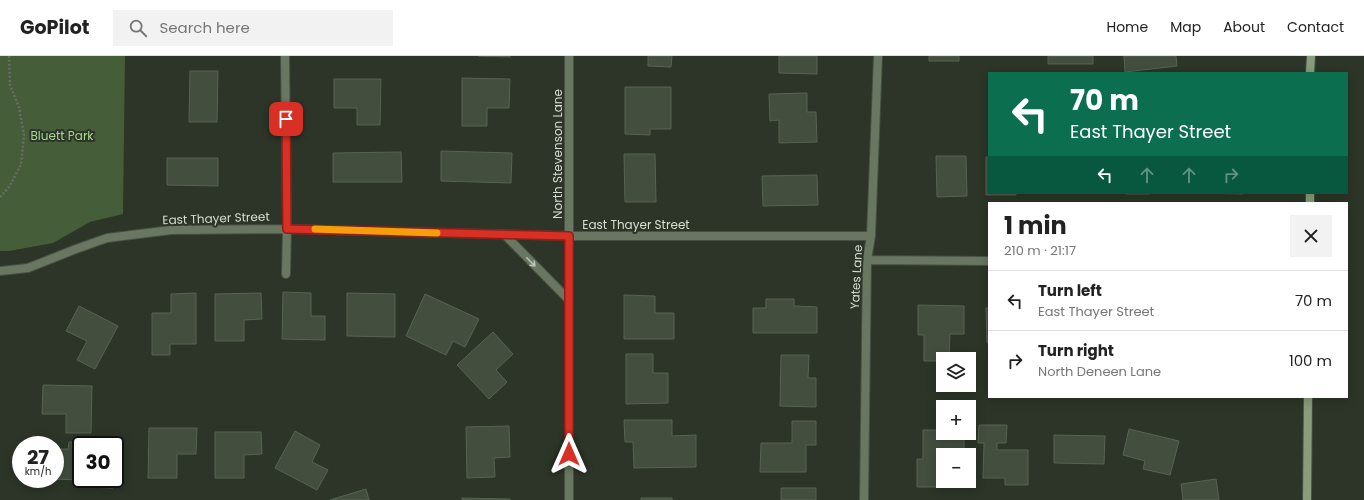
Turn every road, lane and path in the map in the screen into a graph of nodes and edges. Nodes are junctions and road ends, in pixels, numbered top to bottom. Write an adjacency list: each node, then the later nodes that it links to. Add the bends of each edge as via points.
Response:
1 (9, 56): 7 (path, via 10,85 19,107 24,135 21,165 9,187)
2 (285, 56): 8 (street)
3 (569, 56): 10 (street, North Stevenson Lane)
4 (878, 56): 11 (street, Yates Lane)
5 (1311, 56): 6 (main road)
6 (1310, 72)
7 (0, 197)
8 (287, 229): 9 (street, East Thayer Street); 14 (street, East Thayer Street, via 171,230 107,238 28,268); 15 (street)
9 (504, 234): 10 (street, East Thayer Street); 16 (street, one-way to 16)
10 (569, 236): 11 (street, East Thayer Street); 16 (street, North Stevenson Lane)
11 (871, 236): 12 (street, Yates Lane)
12 (867, 260): 13 (street); 19 (street, Yates Lane)
13 (988, 261)
14 (0, 271)
15 (286, 274)
16 (569, 300): 18 (street, North Stevenson Lane)
17 (1308, 398): 20 (main road)
18 (569, 500)
19 (864, 500)
20 (1307, 500)

